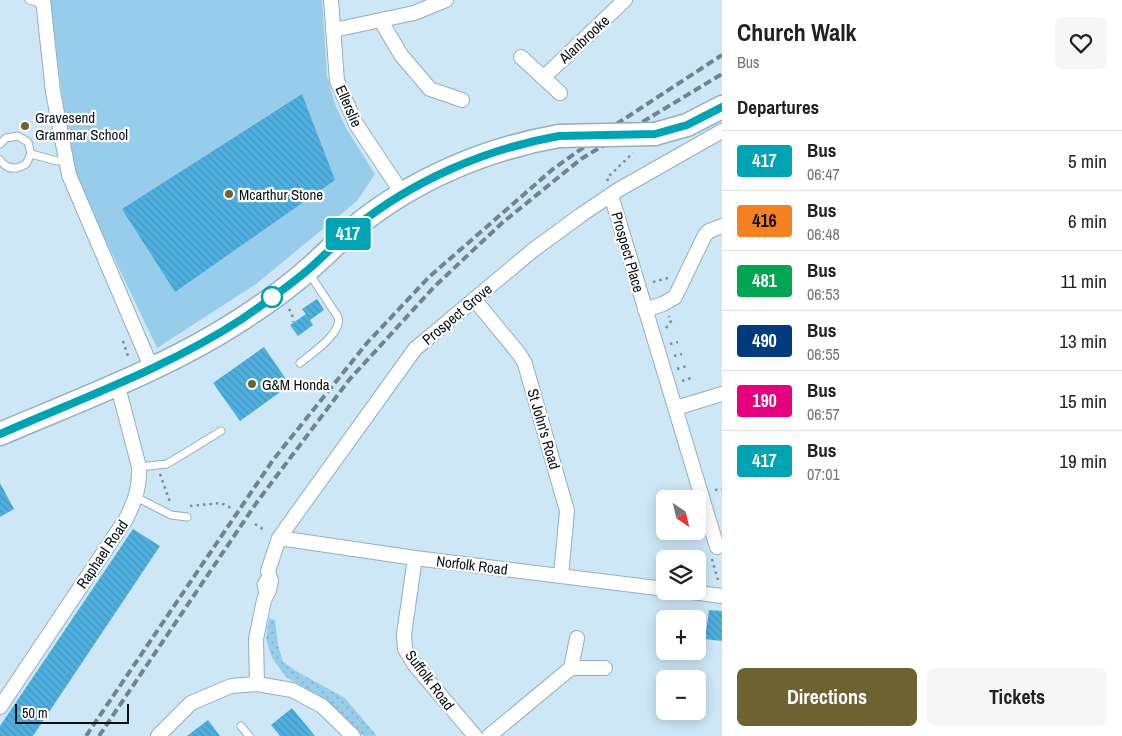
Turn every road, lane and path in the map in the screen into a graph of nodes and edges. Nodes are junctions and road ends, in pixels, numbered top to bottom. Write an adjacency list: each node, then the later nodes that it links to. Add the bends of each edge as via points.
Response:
1 (29, 0): 4 (lane)
2 (446, 0): 6 (street)
3 (626, 0): 10 (street, Alanbrooke)
4 (44, 2): 18 (street, via 53,92)
5 (331, 3): 8 (street, Ellerslie)
6 (432, 3): 7 (street, via 414,13)
7 (381, 21): 8 (street); 12 (street, via 401,55 430,89)
8 (334, 30): 21 (street, Ellerslie, via 337,81 356,124)
9 (521, 57): 10 (street)
10 (544, 77): 11 (street)
11 (560, 93)
12 (462, 100)
13 (722, 107): 21 (main road, bridge, via 687,125 655,134 559,136 528,142 496,151)
14 (722, 131): 20 (street, Prospect Grove)
15 (0, 144): 17 (lane, via 6,138 18,136 28,142)
16 (635, 147): 20 (path, via 634,153 607,178)
17 (31, 154): 18 (lane); 19 (lane, via 21,168 8,168)
18 (68, 160): 29 (street, via 74,187)
19 (0, 161)
20 (610, 189): 24 (street, Prospect Grove); 26 (street, Prospect Place)
21 (402, 193): 23 (main road, via 354,228)
22 (722, 226): 26 (street, Prospect Place, via 705,235 675,297)
23 (308, 270): 28 (lane, via 340,322 336,331); 29 (main road, via 243,318)
24 (474, 300): 40 (street, Prospect Grove, via 412,352); 43 (street, St John's Road, via 525,364 566,507)
25 (285, 304): 27 (path)
26 (645, 310): 32 (street, Prospect Place)
27 (293, 322)
28 (300, 363)
29 (152, 369): 30 (main road)
30 (117, 384): 34 (main road); 35 (street, Raphael Road)
31 (722, 394): 32 (street)
32 (676, 408): 41 (street, Prospect Place)
33 (221, 431): 35 (lane, via 167,464)
34 (0, 434)
35 (139, 467): 36 (street, Raphael Road)
36 (136, 498): 39 (lane, via 171,515); 51 (street, Raphael Road, via 126,519)
37 (211, 504): 38 (path, via 222,503)
38 (231, 508)
39 (187, 517)
40 (279, 538): 42 (street, Norfolk Road); 50 (street, Prospect Grove, via 268,571 271,581 256,639)
41 (717, 547)
42 (415, 558): 43 (street, Norfolk Road); 56 (street, Suffolk Road, via 404,634 405,648 414,664)
43 (561, 576): 44 (street, Norfolk Road)
44 (656, 587)
45 (706, 594): 46 (street)
46 (722, 596)
47 (577, 638): 48 (street)
48 (571, 668): 49 (street); 57 (street)
49 (605, 668)
50 (257, 684): 53 (street, via 230,686 191,703); 55 (street, via 292,690 322,706)
51 (0, 707)
52 (241, 726): 54 (lane)
53 (158, 736)
54 (249, 736)
55 (354, 736)
56 (475, 736)
57 (489, 736)

